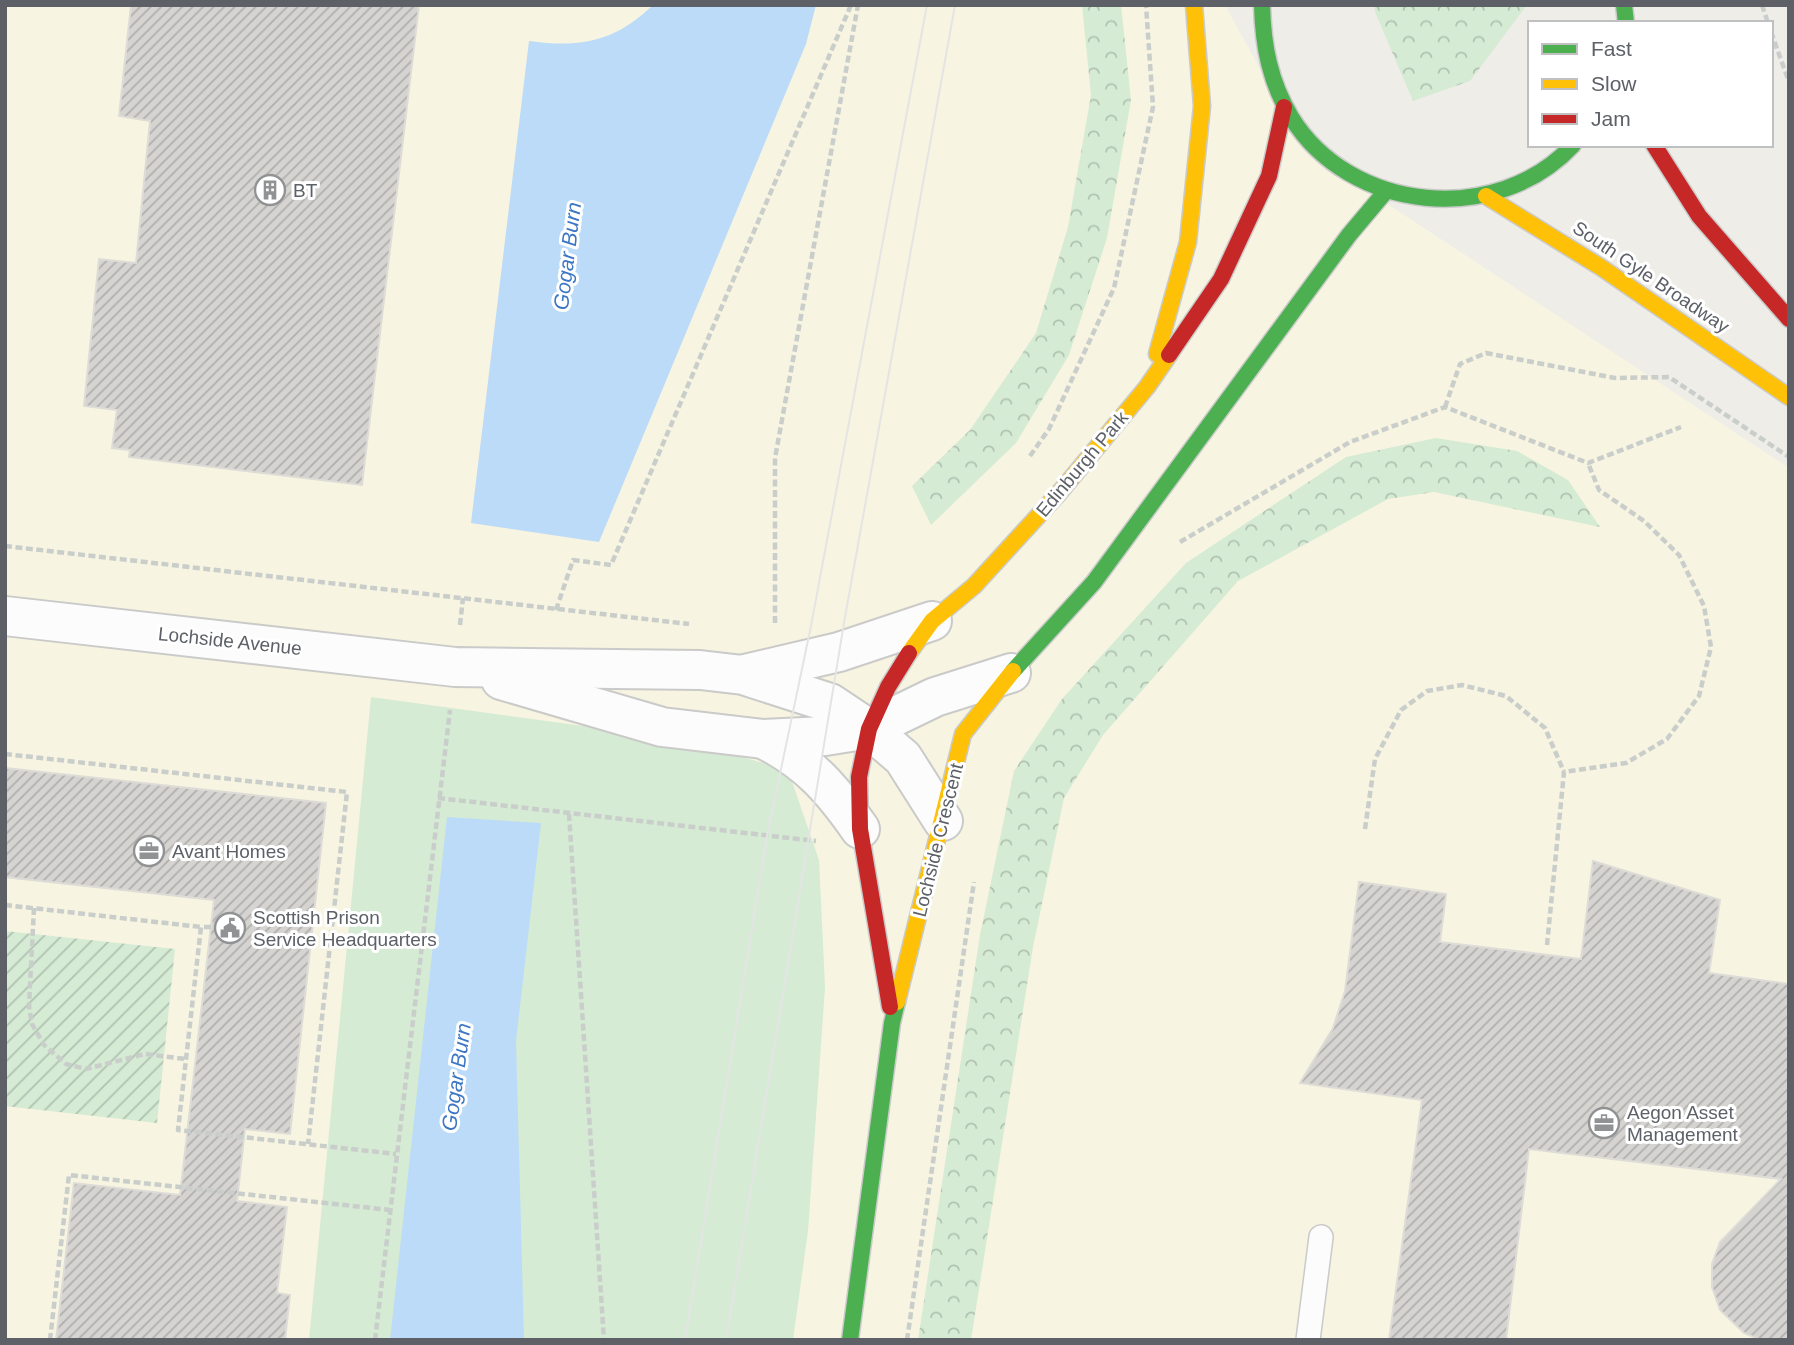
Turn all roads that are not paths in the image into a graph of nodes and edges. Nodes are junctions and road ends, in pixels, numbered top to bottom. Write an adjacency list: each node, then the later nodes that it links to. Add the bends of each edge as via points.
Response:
1 (1194, 5): 9 (street, via 1202,106 1188,242)
2 (1262, 5): 3 (street, via 1268,68)
3 (1284, 107): 6 (street, via 1310,143 1345,172); 9 (street, Edinburgh Park, via 1269,176 1221,279)
4 (1570, 147): 7 (street, via 1531,178)
5 (1655, 147): 8 (street, via 1699,216)
6 (1386, 191): 7 (street, via 1436,200); 14 (street, via 1094,582)
7 (1486, 196): 10 (street, South Gyle Broadway, via 1546,230)
8 (1789, 319)
9 (1147, 387): 12 (street, Edinburgh Park, via 974,586)
10 (1789, 397)
11 (5, 616): 13 (street, Lochside Avenue)
12 (932, 621): 15 (street, Edinburgh Park, via 839,652); 16 (street, Lochside Crescent, via 888,687)
13 (456, 667): 15 (street, Lochside Avenue, via 701,670); 17 (street, Lochside Avenue, via 662,727)
14 (1011, 673): 16 (street, Lochside Avenue, via 935,697); 18 (street, Lochside Crescent, via 963,733)
15 (743, 675): 16 (street, Lochside Avenue, via 830,703)
16 (869, 729): 17 (street, Lochside Avenue); 18 (street, Lochside Avenue, via 903,758); 19 (street, Lochside Crescent, via 859,777)
17 (763, 739): 19 (street, Lochside Crescent, via 818,775)
18 (943, 821): 20 (street, Lochside Crescent)
19 (860, 830): 20 (street, Lochside Crescent)
20 (892, 1023): 22 (street, Lochside Crescent)
21 (1321, 1237): 23 (lane)
22 (850, 1340)
23 (1308, 1340)

